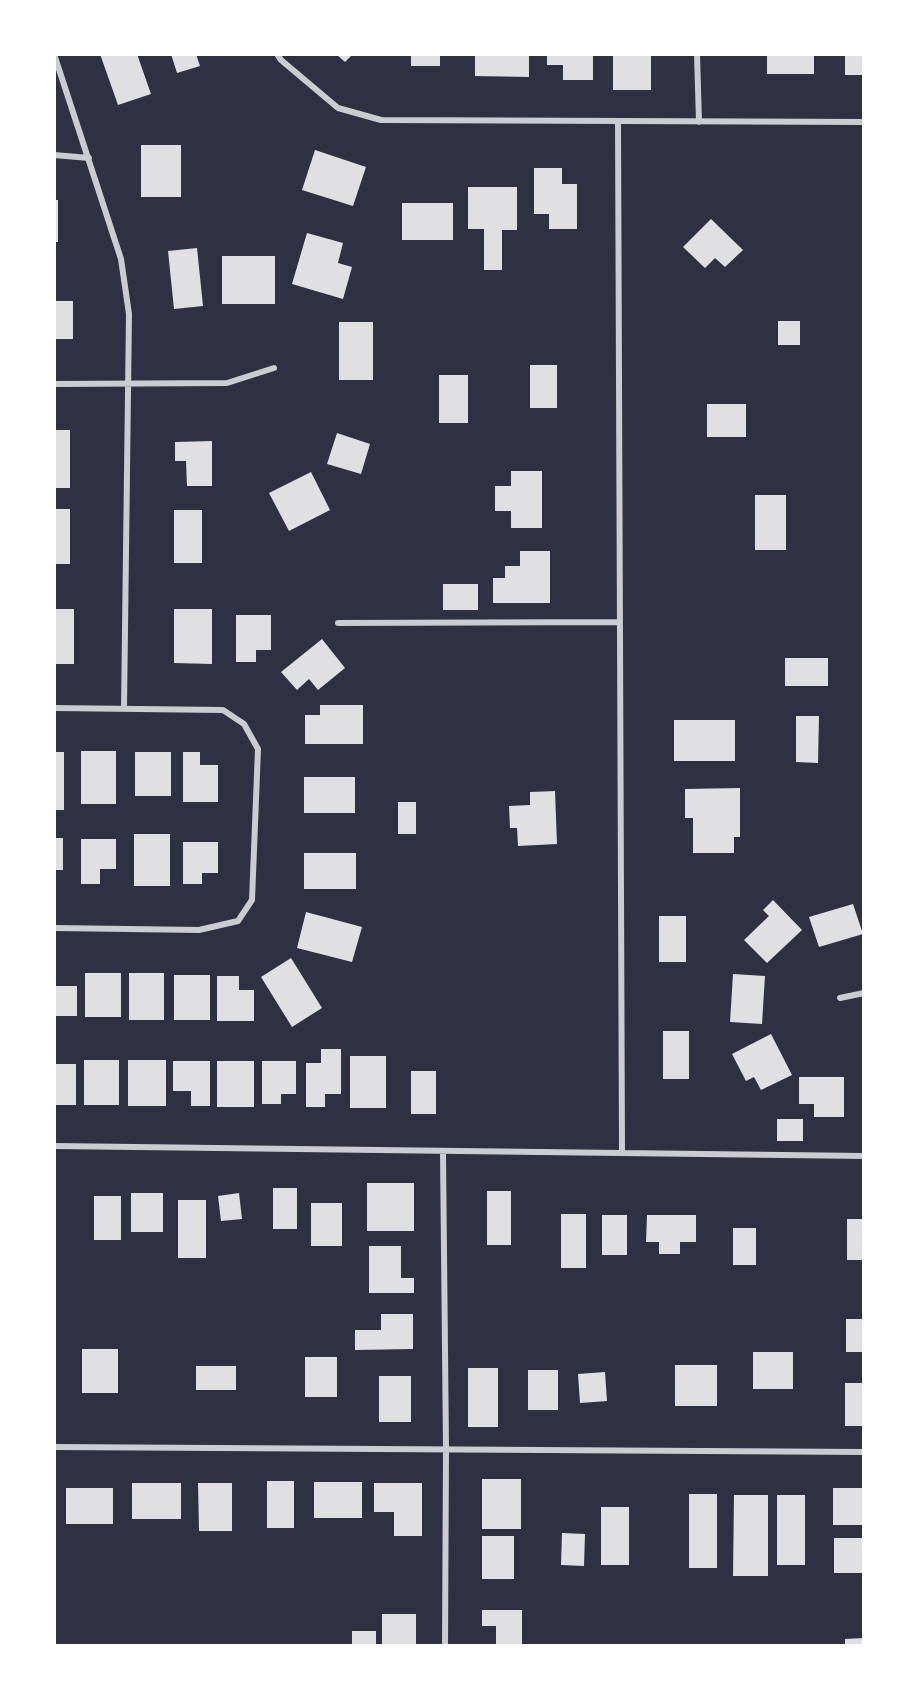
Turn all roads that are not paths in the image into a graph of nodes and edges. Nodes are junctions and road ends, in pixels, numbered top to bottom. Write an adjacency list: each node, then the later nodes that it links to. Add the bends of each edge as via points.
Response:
1 (54, 54): 8 (street)
2 (277, 54): 4 (street, via 339,108 381,120)
3 (697, 54): 5 (street)
4 (618, 122): 5 (street); 12 (street)
5 (699, 122): 6 (street)
6 (864, 122)
7 (54, 155): 8 (street)
8 (89, 158): 11 (street, via 121,259 129,314)
9 (274, 368): 11 (street, via 227,383)
10 (54, 384): 11 (street)
11 (130, 385): 15 (street)
12 (619, 622): 13 (street); 21 (street)
13 (338, 623)
14 (54, 708): 15 (street)
15 (124, 708): 16 (street, via 223,710 244,724 258,749 252,900 238,921 199,930)
16 (54, 928)
17 (864, 993): 18 (street)
18 (840, 998)
19 (54, 1146): 20 (street)
20 (443, 1152): 21 (street); 24 (street)
21 (622, 1154): 22 (street)
22 (864, 1156)
23 (54, 1447): 24 (street)
24 (446, 1449): 25 (street); 26 (street)
25 (864, 1452)
26 (445, 1646)

